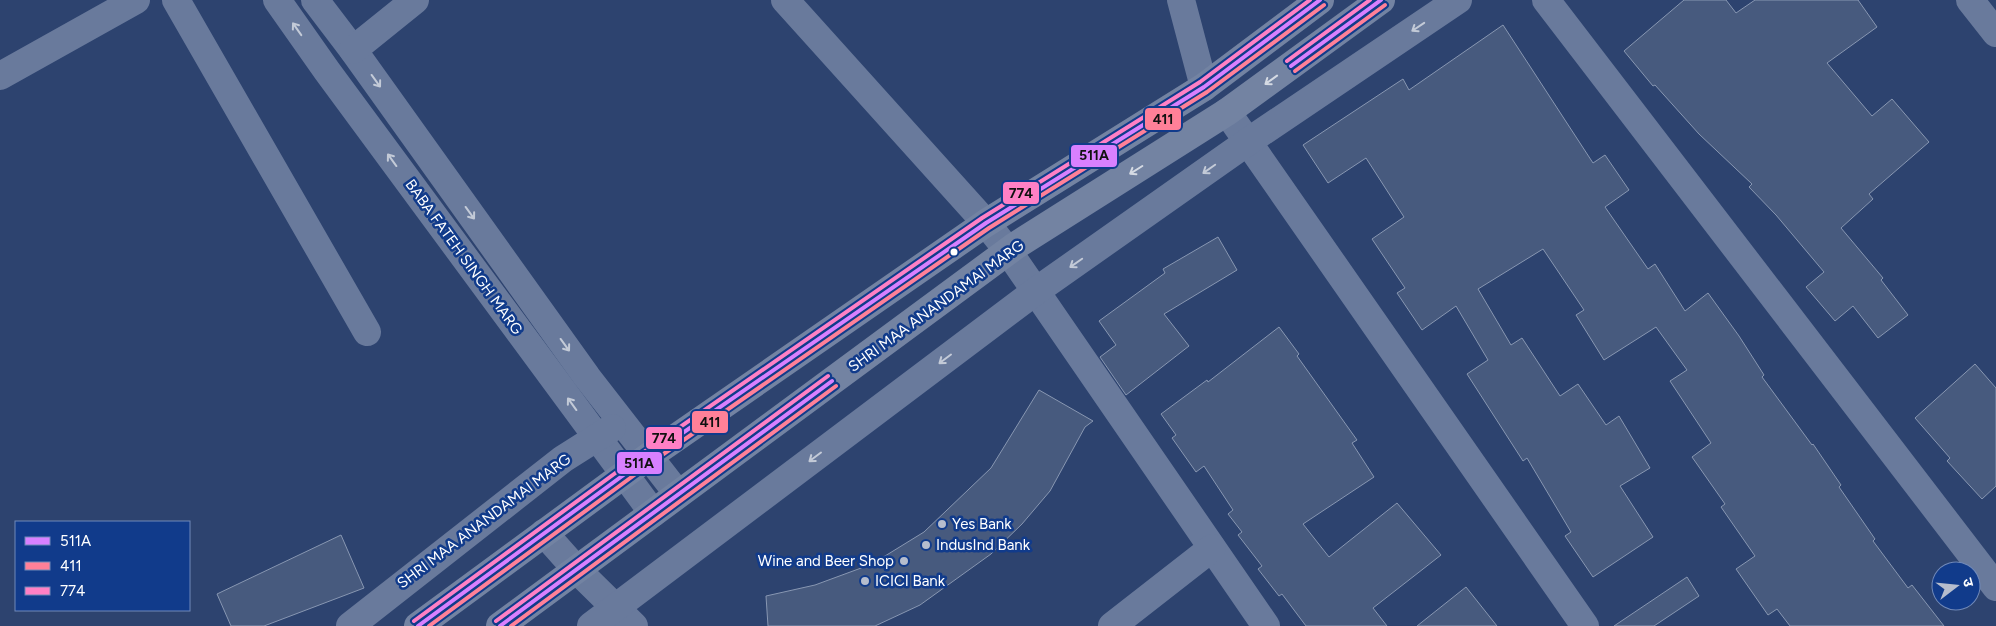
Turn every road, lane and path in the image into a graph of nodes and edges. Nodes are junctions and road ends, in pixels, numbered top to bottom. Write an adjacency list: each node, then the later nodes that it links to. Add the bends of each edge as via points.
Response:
1 (136, 0): 15 (street)
2 (176, 0): 22 (street)
3 (277, 0): 24 (street, BABA FATEH SINGH MARG, one-way to 3)
4 (315, 0): 14 (street, BABA FATEH SINGH MARG)
5 (415, 0): 14 (street)
6 (785, 0): 19 (street)
7 (1181, 0): 16 (street)
8 (1320, 0): 16 (main road)
9 (1382, 0): 17 (main road, SHRI MAA ANANDAMAI MARG, one-way to 17)
10 (1458, 0): 18 (street, one-way to 18)
11 (1546, 0): 32 (street)
12 (1970, 0): 13 (street)
13 (1996, 33)
14 (353, 50): 23 (street, BABA FATEH SINGH MARG, one-way to 23)
15 (0, 76)
16 (1204, 87): 19 (main road)
17 (1227, 112): 18 (street); 20 (main road, SHRI MAA ANANDAMAI MARG, one-way to 20)
18 (1249, 141): 21 (street, one-way to 21); 40 (street)
19 (986, 223): 20 (street); 25 (main road)
20 (1008, 251): 21 (street); 27 (main road, SHRI MAA ANANDAMAI MARG)
21 (1036, 291): 30 (street); 33 (street, one-way to 33)
22 (367, 332)
23 (622, 422): 24 (street, SHRI MAA ANANDAMAI MARG); 25 (street, BABA FATEH SINGH MARG)
24 (596, 438): 26 (street, BABA FATEH SINGH MARG); 34 (street, SHRI MAA ANANDAMAI MARG, via 563,459)
25 (648, 457): 26 (main road); 27 (street, BABA FATEH SINGH MARG)
26 (624, 475): 28 (street, BABA FATEH SINGH MARG); 29 (main road)
27 (678, 494): 28 (main road, SHRI MAA ANANDAMAI MARG)
28 (653, 513): 31 (main road, SHRI MAA ANANDAMAI MARG)
29 (544, 533): 31 (street); 35 (main road)
30 (1212, 548): 38 (street); 39 (street)
31 (576, 569): 33 (street); 36 (main road, SHRI MAA ANANDAMAI MARG)
32 (1996, 587)
33 (625, 617): 37 (street)
34 (350, 626)
35 (418, 626)
36 (500, 626)
37 (591, 626)
38 (1112, 626)
39 (1266, 626)
40 (1585, 626)

